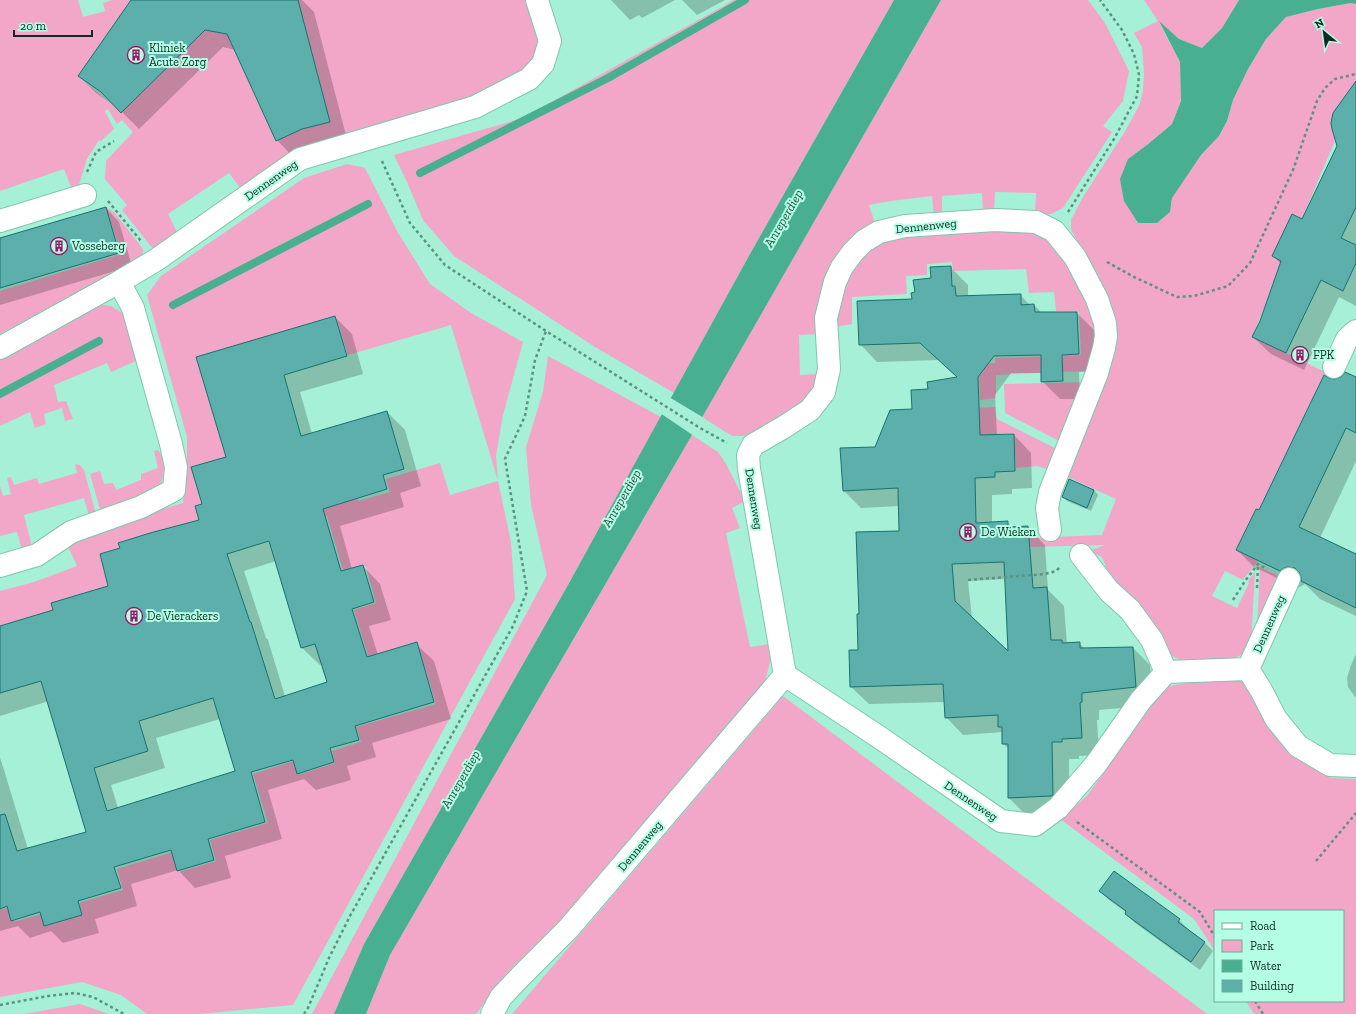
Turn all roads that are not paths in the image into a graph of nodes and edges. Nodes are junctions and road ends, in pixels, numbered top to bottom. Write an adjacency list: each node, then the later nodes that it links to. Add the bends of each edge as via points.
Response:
1 (537, 0): 4 (street, Dennenweg, via 550,41 543,64 529,79 475,107 300,159 156,260)
2 (85, 195): 3 (street)
3 (0, 221)
4 (118, 282): 7 (street, Dennenweg); 11 (street, via 134,308 171,444 176,467 174,490 141,506 71,532 37,555)
5 (1356, 320): 6 (street)
6 (1351, 335): 8 (street)
7 (0, 348)
8 (1334, 366)
9 (1050, 530): 15 (street, Dennenweg, via 1050,492 1097,374 1106,336 1105,323 1097,298 1075,257 1054,231 1036,222 995,220 905,226 879,232 864,240 853,252 835,282 826,318 829,369 824,392 810,410 753,445 748,455)
10 (1081, 555): 14 (street, via 1109,591 1130,610 1152,640)
11 (0, 566)
12 (1289, 579): 13 (street, Dennenweg)
13 (1248, 669): 14 (street); 16 (street, via 1276,719 1298,746 1330,765)
14 (1166, 672): 15 (street, Dennenweg, via 1141,700 1096,764 1058,808 1035,825 1001,821)
15 (785, 675): 17 (street, Dennenweg, via 570,928 501,997)
16 (1356, 766)
17 (492, 1014)

